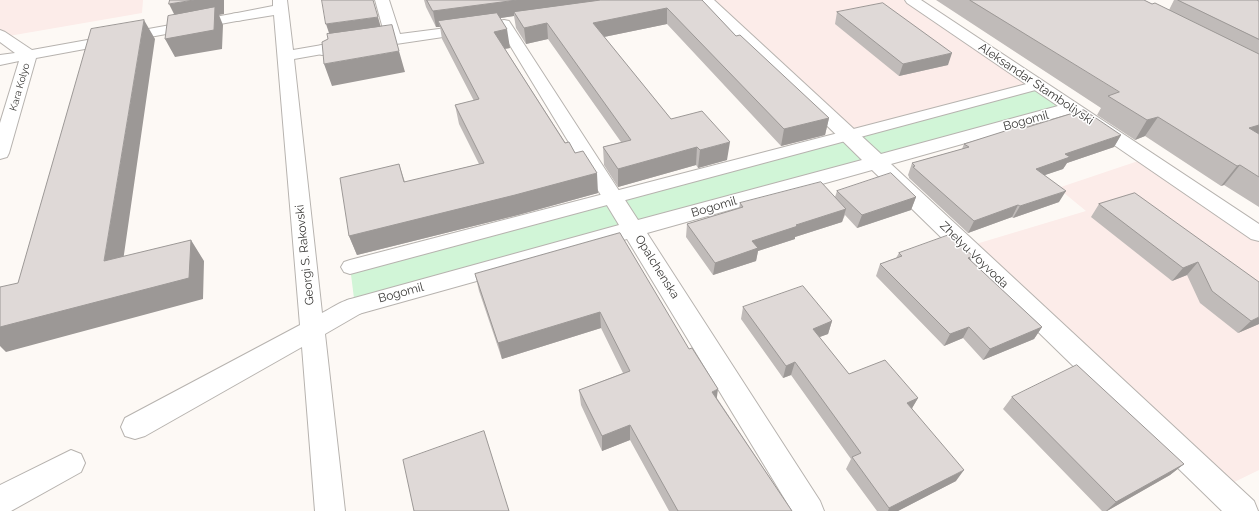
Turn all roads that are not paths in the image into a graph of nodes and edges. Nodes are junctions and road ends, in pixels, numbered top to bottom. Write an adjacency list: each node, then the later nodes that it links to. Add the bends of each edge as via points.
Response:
1 (382, 0): 6 (street)
2 (706, 0): 12 (street, Zhelyu Voyvoda)
3 (912, 0): 10 (street, Aleksandar Stamboliyski)
4 (280, 4): 7 (street, via 237,17); 8 (street, Georgi S. Rakovski)
5 (0, 35): 7 (street, Kara Kolyo)
6 (394, 40): 8 (street); 15 (street, Opalchenska, via 498,25)
7 (29, 54): 9 (street); 13 (street, Kara Kolyo)
8 (285, 56): 19 (street, Georgi S. Rakovski)
9 (0, 60)
10 (1038, 85): 11 (street, Aleksandar Stamboliyski); 12 (lane)
11 (1072, 108): 14 (street, Bogomil); 17 (street, Aleksandar Stamboliyski)
12 (848, 135): 14 (street, Zhelyu Voyvoda); 15 (lane)
13 (0, 153)
14 (876, 162): 16 (street, Bogomil); 25 (street, Zhelyu Voyvoda)
15 (613, 198): 16 (street, Opalchenska); 18 (lane)
16 (633, 230): 19 (street, Bogomil, via 355,306); 24 (street, Opalchenska)
17 (1259, 234)
18 (350, 267)
19 (312, 329): 20 (street, Bogomil); 23 (street, Georgi S. Rakovski)
20 (135, 427)
21 (71, 463): 22 (street)
22 (0, 501)
23 (330, 511)
24 (810, 511)
25 (1243, 511)

